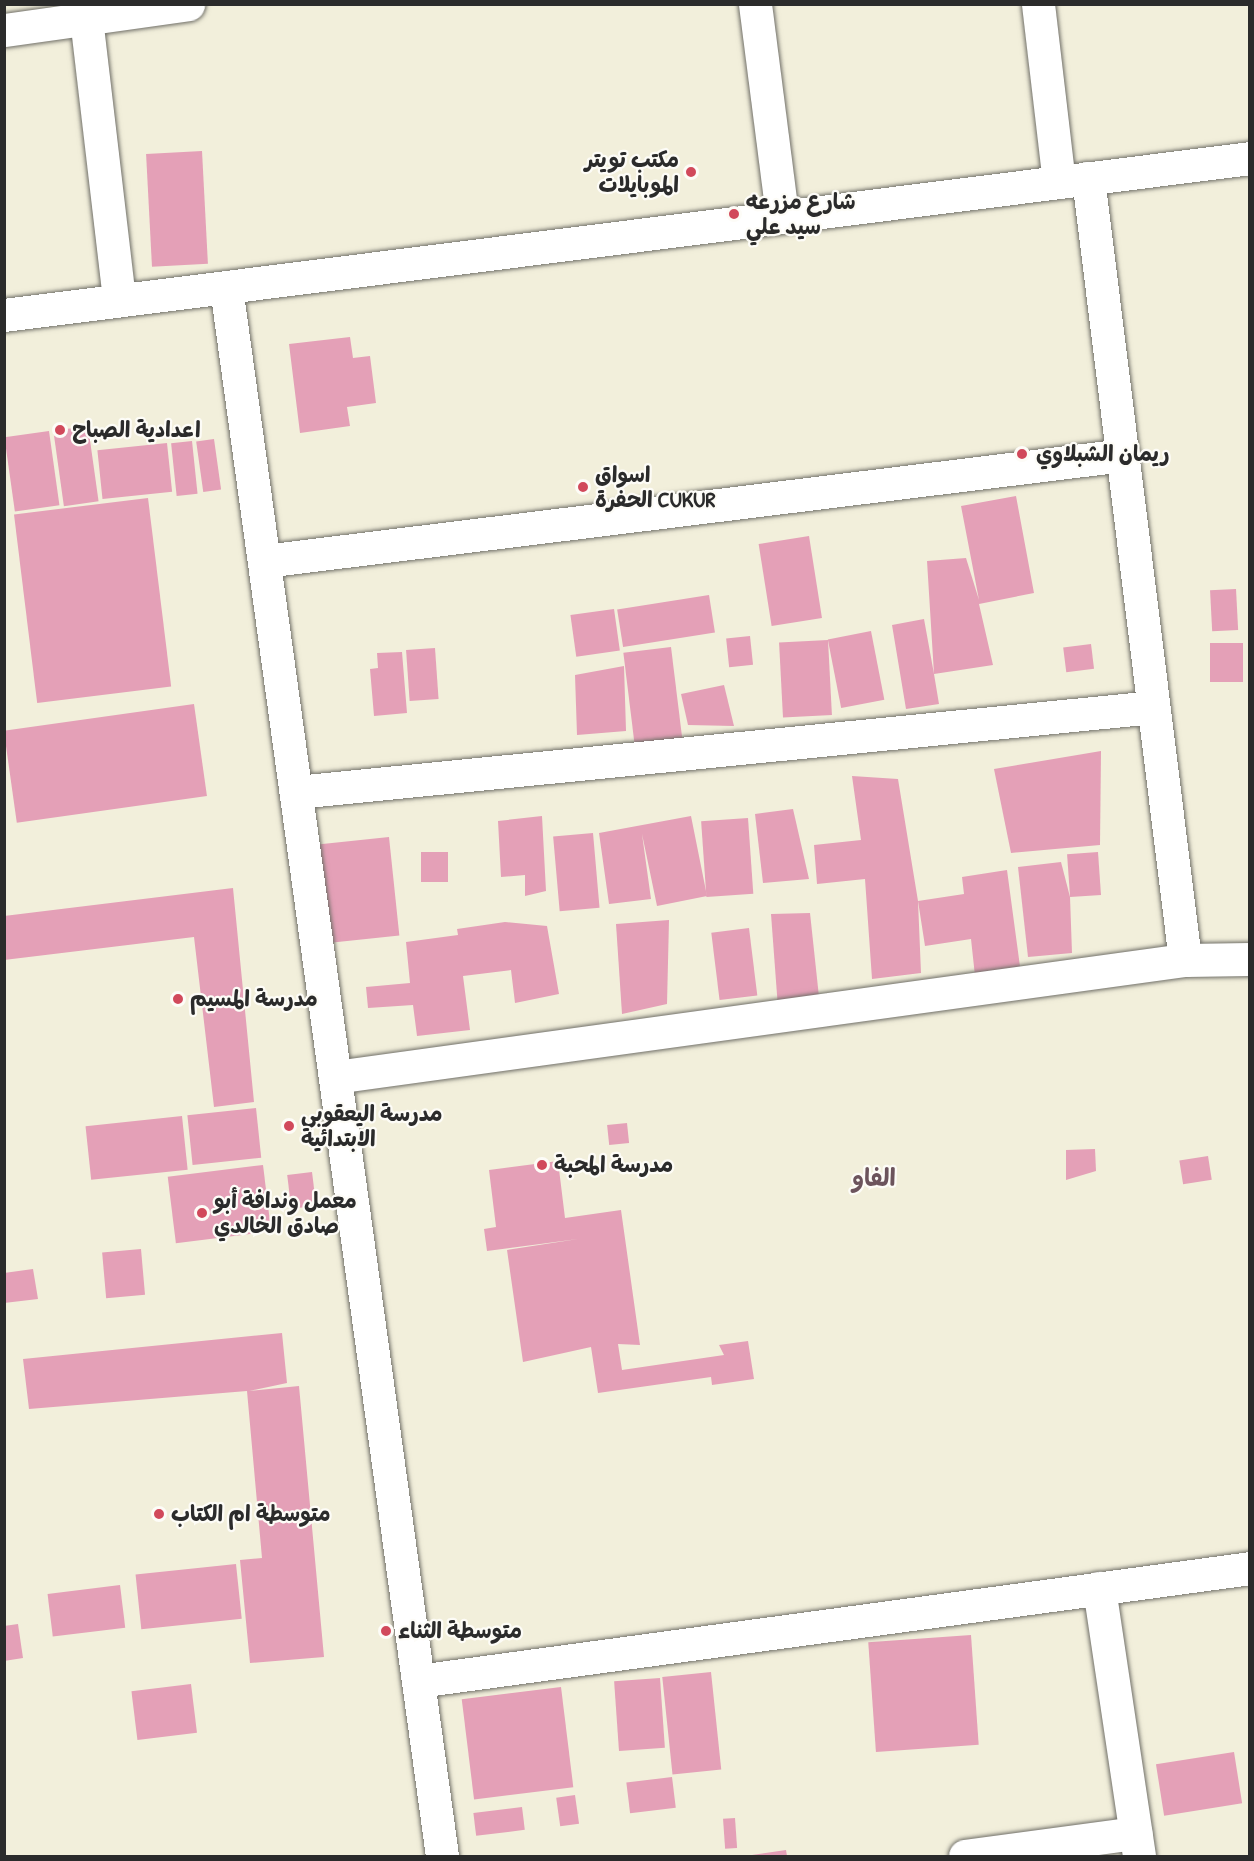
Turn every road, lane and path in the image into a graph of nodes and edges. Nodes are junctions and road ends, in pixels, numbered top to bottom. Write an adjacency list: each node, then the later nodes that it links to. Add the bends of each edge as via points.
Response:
1 (188, 4): 4 (street)
2 (755, 4): 8 (street)
3 (1038, 4): 7 (street)
4 (87, 18): 5 (street); 10 (street)
5 (4, 30)
6 (1250, 158): 7 (street)
7 (1074, 180): 8 (street); 12 (street)
8 (782, 216): 9 (street)
9 (226, 286): 10 (street); 13 (street)
10 (119, 300): 11 (street)
11 (4, 315)
12 (1123, 455): 13 (street); 14 (street)
13 (264, 561): 15 (street)
14 (1154, 707): 15 (street); 17 (street)
15 (296, 792): 18 (street)
16 (1250, 959): 17 (street)
17 (1185, 960): 18 (street)
18 (335, 1077): 21 (street)
19 (1250, 1568): 20 (street)
20 (1099, 1588): 21 (street); 22 (street)
21 (418, 1681): 23 (street)
22 (1137, 1845): 24 (street)
23 (442, 1857)
24 (965, 1857)

